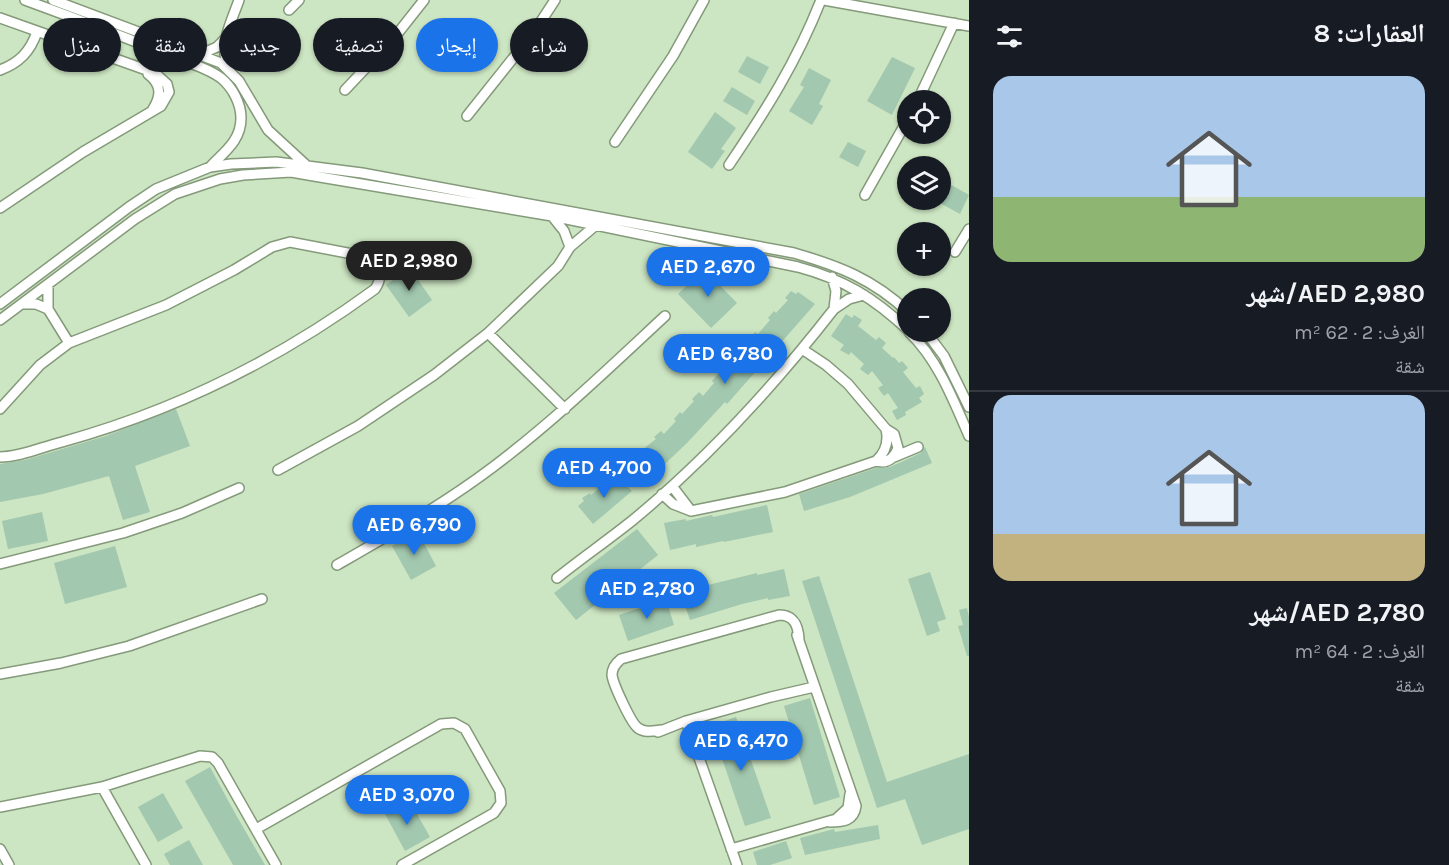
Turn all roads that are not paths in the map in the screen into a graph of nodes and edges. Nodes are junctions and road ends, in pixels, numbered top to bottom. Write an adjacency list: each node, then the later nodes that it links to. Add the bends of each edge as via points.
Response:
1 (25, 0): 25 (street, via 187,62 226,82 240,107 240,129 233,144)
2 (53, 0): 14 (street)
3 (239, 0): 11 (street)
4 (299, 0): 9 (street)
5 (424, 0): 18 (street)
6 (555, 0): 20 (street)
7 (704, 0): 22 (street, via 663,73)
8 (823, 0): 12 (street); 24 (street, via 785,79)
9 (289, 10)
10 (0, 18): 15 (street)
11 (233, 18)
12 (954, 23): 13 (street); 19 (street)
13 (969, 26)
14 (133, 29)
15 (37, 33): 16 (street, via 24,56); 27 (street, via 142,69 159,87 159,97 151,111)
16 (0, 70)
17 (231, 72): 23 (street, via 264,125)
18 (345, 90)
19 (923, 90)
20 (467, 116)
21 (897, 138): 26 (street)
22 (615, 142)
23 (306, 165): 25 (street, via 276,162); 36 (street, via 362,172 794,253 869,281)
24 (729, 165)
25 (210, 167): 37 (street, via 156,189)
26 (865, 195)
27 (0, 208)
28 (552, 216): 29 (street); 31 (street); 34 (street, via 291,172 243,175 175,194)
29 (596, 225): 31 (street); 33 (street)
30 (969, 229): 32 (street)
31 (570, 247): 44 (street, via 558,266)
32 (955, 252)
33 (832, 277): 35 (street); 40 (street, via 836,291)
34 (48, 285): 38 (street); 39 (street)
35 (864, 295): 40 (street); 43 (street)
36 (897, 303)
37 (0, 304)
38 (24, 304): 39 (street); 42 (street)
39 (48, 309): 47 (street)
40 (834, 309): 48 (street)
41 (665, 316): 51 (street)
42 (0, 320)
43 (897, 321)
44 (488, 333): 51 (street); 58 (street, via 397,401)
45 (919, 342): 53 (street, via 941,376)
46 (934, 342): 49 (street)
47 (69, 343): 50 (street, via 40,365); 55 (street, via 175,300 284,242 368,257 380,272 375,289 261,362 142,416)
48 (802, 349): 52 (street, via 848,384); 59 (street)
49 (969, 406)
50 (0, 409)
51 (564, 409): 64 (street, via 454,495)
52 (886, 429): 56 (street, via 897,438); 57 (street, via 885,450)
53 (969, 436)
54 (918, 447): 56 (street)
55 (0, 457)
56 (894, 457): 57 (street)
57 (876, 461): 62 (street, via 785,492)
58 (278, 470)
59 (672, 486): 61 (street); 62 (street)
60 (239, 488): 63 (street, via 123,533)
61 (662, 494): 62 (street, via 673,504); 65 (street)
62 (691, 511)
63 (0, 564)
64 (338, 565)
65 (557, 578)
66 (262, 599): 67 (street, via 129,646)
67 (0, 674)
68 (814, 687): 69 (street); 69 (street, via 799,639 786,621 769,619 638,655 626,662 617,687 632,722 650,732); 74 (street, via 848,786 848,808 830,822)
69 (686, 721): 74 (street)
70 (102, 787): 71 (street); 72 (street, via 207,756 218,763); 76 (street)
71 (0, 807)
72 (256, 830): 77 (street); 78 (street, via 441,724 454,723 465,729 500,791 501,803 494,813)
73 (0, 849): 75 (street)
74 (731, 849): 79 (street)
75 (9, 865)
76 (146, 865)
77 (276, 865)
78 (402, 865)
79 (737, 865)

